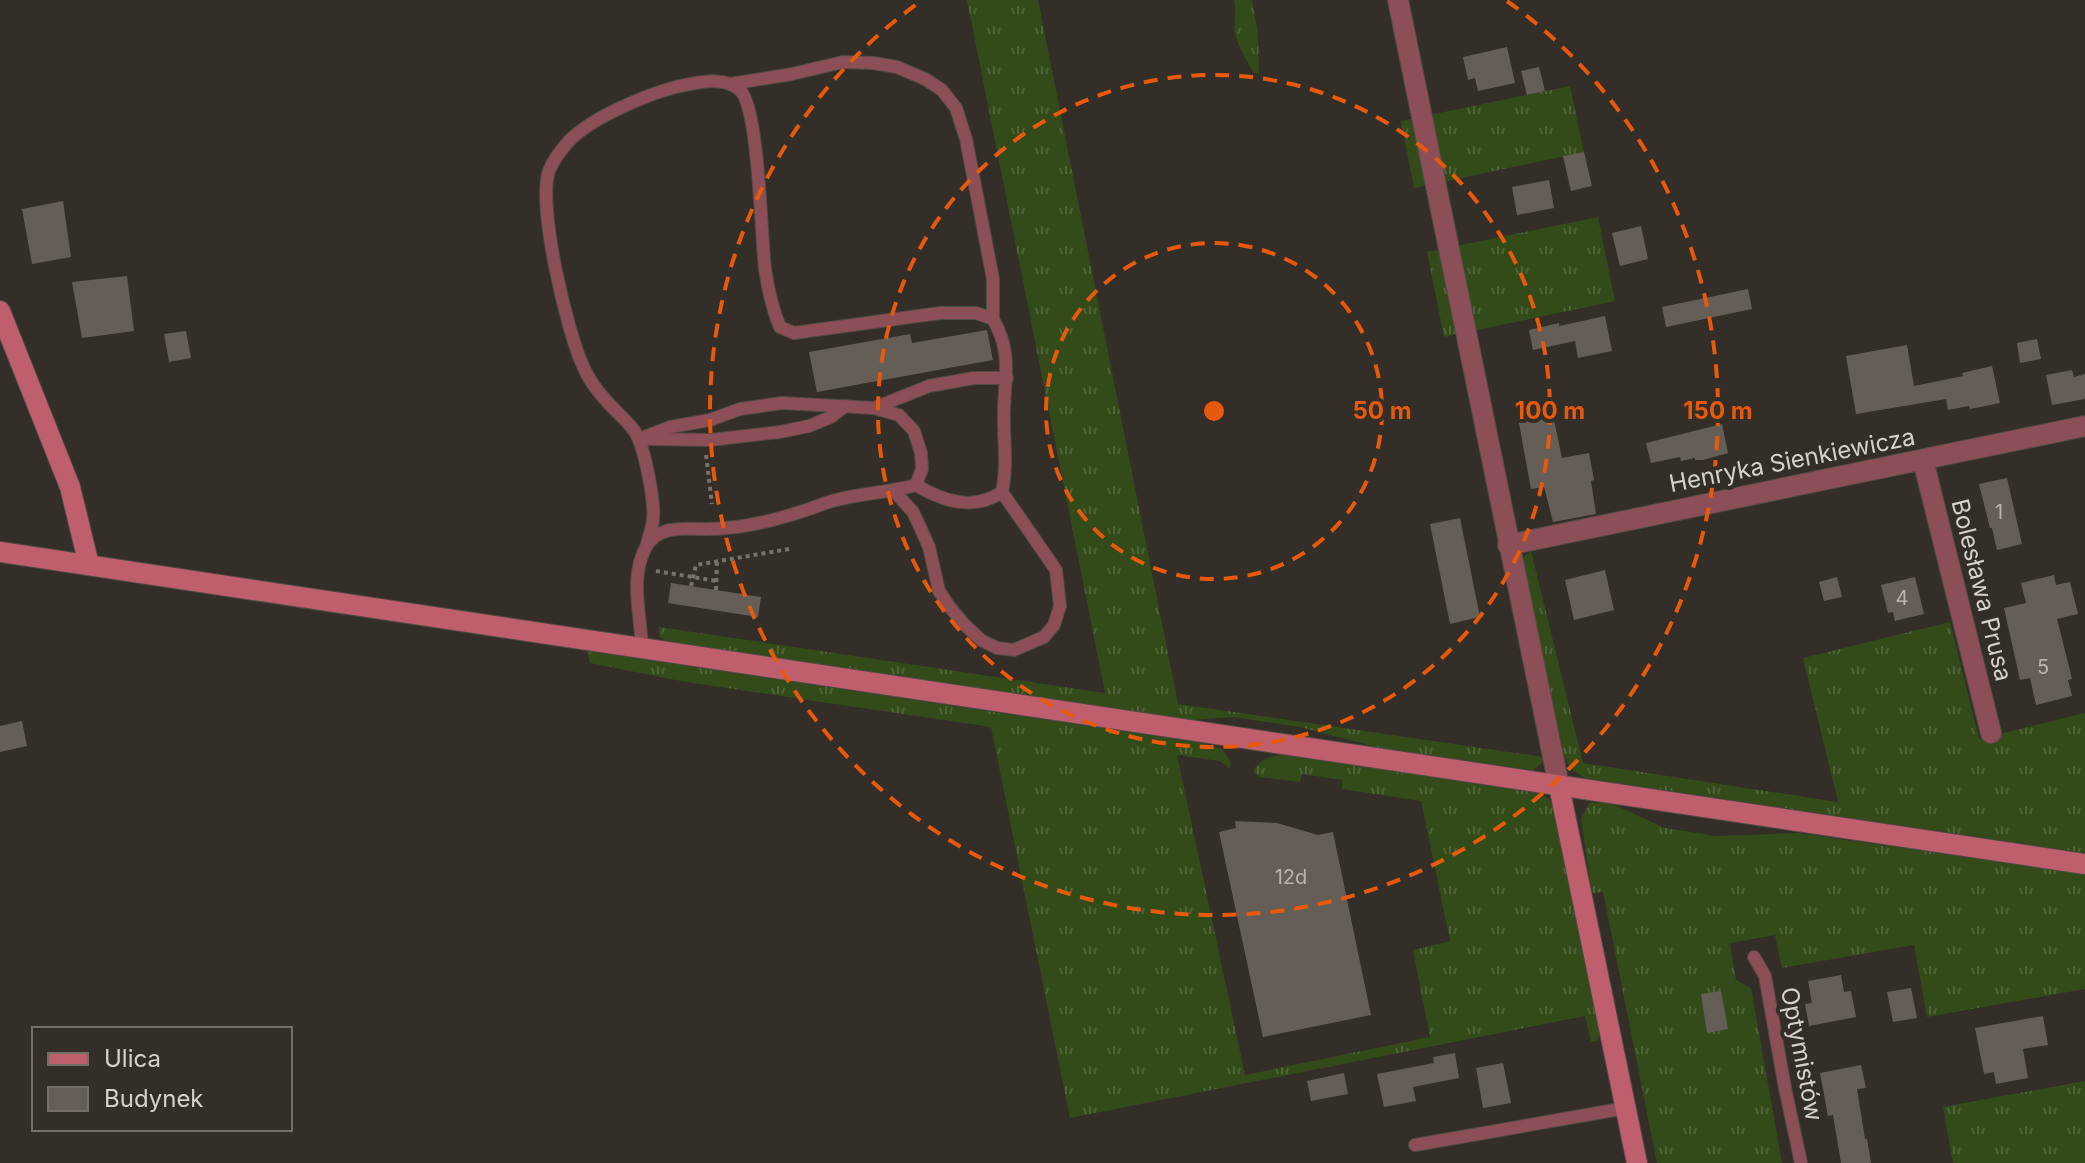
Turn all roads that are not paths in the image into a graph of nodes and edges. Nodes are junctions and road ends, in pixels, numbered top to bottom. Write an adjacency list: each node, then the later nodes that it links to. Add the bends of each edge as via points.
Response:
1 (1398, 0): 15 (street)
2 (730, 84): 4 (lane, via 843,62 897,67 942,90 956,108 966,139 993,279); 4 (lane, via 742,91 749,107 765,270 780,327 794,333 940,313 976,313); 9 (lane, via 681,86 626,106 576,134 548,172 546,204 574,345 603,398)
3 (0, 311): 17 (main road, via 70,487)
4 (993, 319): 5 (lane, via 1001,333)
5 (1007, 378): 7 (lane, via 929,386); 13 (lane)
6 (845, 406): 7 (lane); 9 (lane, via 782,403 740,409); 9 (lane, via 809,426 780,432 705,440)
7 (874, 408): 11 (lane, via 899,415 914,431 922,469)
8 (2085, 426): 10 (street, Henryka Sienkiewicza)
9 (639, 439): 14 (lane, via 653,502)
10 (1923, 460): 15 (street, Henryka Sienkiewicza); 19 (street, Bolesława Prusa)
11 (916, 485): 12 (lane); 13 (lane, via 971,504)
12 (894, 491): 13 (lane, via 913,512 949,606 981,640 1014,650 1044,637 1060,606 1056,570); 14 (lane, via 833,500 722,529 662,531)
13 (1002, 492)
14 (647, 544): 18 (lane, via 636,588)
15 (1508, 545): 20 (street)
16 (0, 552): 17 (main road)
17 (89, 565): 18 (main road)
18 (642, 649): 20 (main road)
19 (1991, 733)
20 (1559, 786): 21 (main road); 23 (main road)
21 (2085, 864)
22 (1754, 957): 26 (lane, Optymistów, via 1765,976)
23 (1626, 1108): 24 (lane); 25 (main road)
24 (1415, 1145)
25 (1637, 1163)
26 (1801, 1163)

